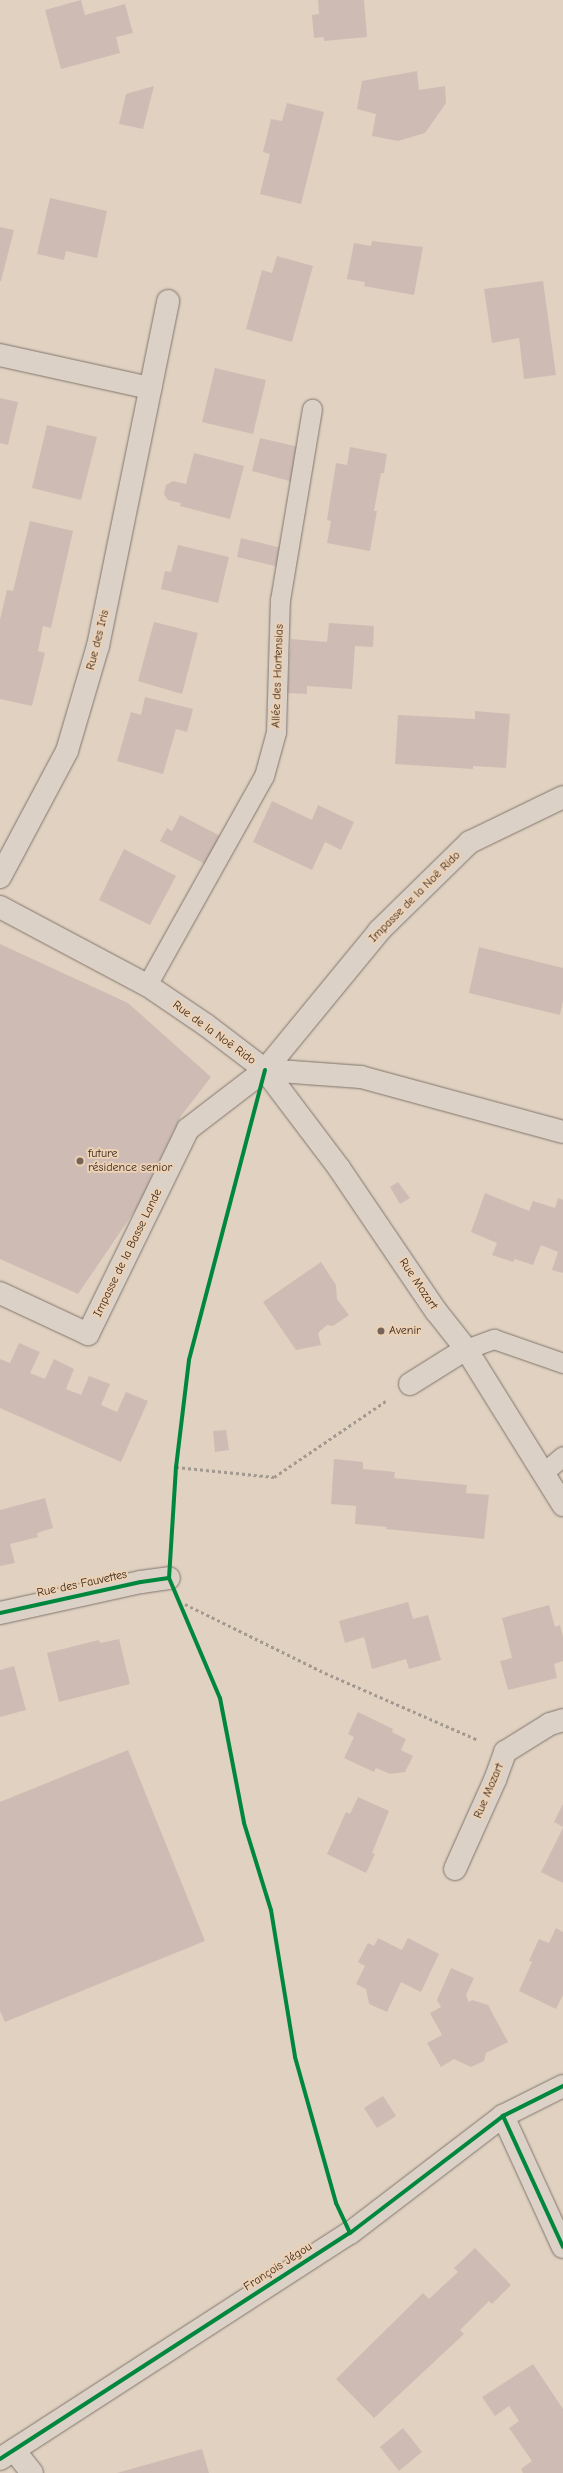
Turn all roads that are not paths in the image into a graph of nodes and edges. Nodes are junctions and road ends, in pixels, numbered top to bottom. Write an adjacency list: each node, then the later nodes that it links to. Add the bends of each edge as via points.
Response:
1 (168, 301): 3 (street, Rue des Iris)
2 (0, 355): 3 (street)
3 (150, 388): 6 (street, Rue des Iris, via 98,646 67,751)
4 (312, 409): 8 (lane, Allée des Hortensias, via 280,600 276,732 264,776)
5 (563, 797): 9 (street, Impasse de la Noë Rido, via 470,842 379,931)
6 (0, 876)
7 (0, 907): 8 (street, Rue de la Noë Rido)
8 (147, 985): 9 (street, Rue de la Noë Rido, via 206,1025)
9 (265, 1070): 10 (street, Rue de la Noë Rido, via 361,1077); 11 (street, Impasse de la Basse Lande, via 188,1129 88,1334); 12 (street, Rue Mozart, via 339,1168 436,1311)
10 (563, 1132)
11 (0, 1293)
12 (466, 1349): 13 (lane, via 494,1339); 14 (street); 16 (street, Rue Mozart)
13 (563, 1362)
14 (410, 1384)
15 (563, 1456): 16 (lane)
16 (544, 1472): 17 (street, Rue Mozart)
17 (563, 1505)
18 (169, 1578): 19 (street, Rue des Fauvettes)
19 (0, 1613)
20 (563, 1720): 21 (street, Rue Mozart, via 550,1724 505,1752)
21 (455, 1869)
22 (563, 2086): 23 (street, François Jégou)
23 (503, 2116): 24 (street); 25 (street, François Jégou, via 350,2233)
24 (563, 2247)
25 (7, 2455): 26 (street)
26 (32, 2473)

